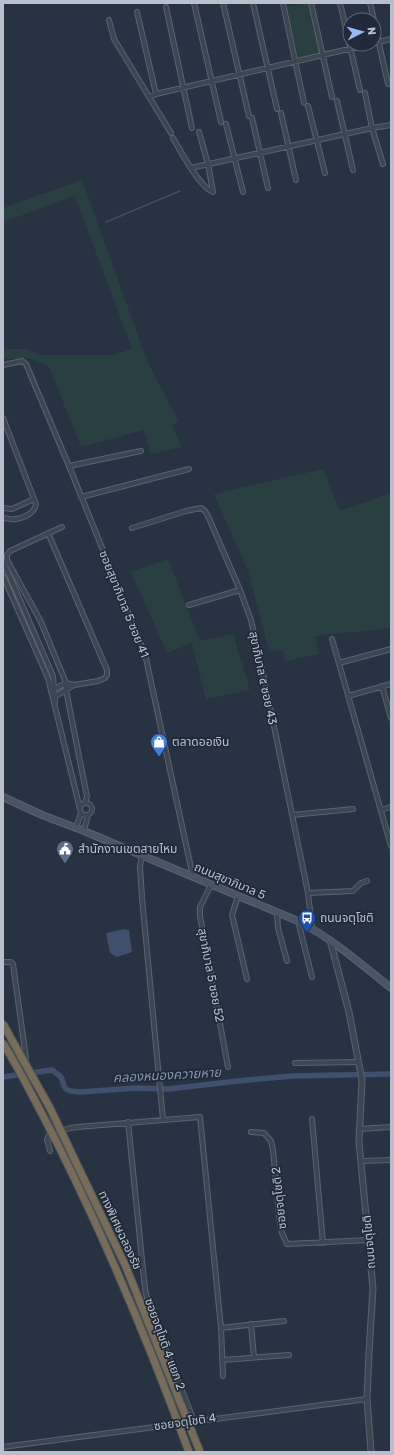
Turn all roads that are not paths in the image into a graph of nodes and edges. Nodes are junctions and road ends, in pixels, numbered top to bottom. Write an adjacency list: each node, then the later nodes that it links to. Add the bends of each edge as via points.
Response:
1 (194, 3): 16 (street)
2 (223, 3): 15 (street)
3 (252, 3): 14 (street)
4 (283, 3): 13 (street)
5 (311, 3): 12 (street)
6 (166, 7): 18 (street)
7 (137, 12): 21 (street)
8 (109, 20): 22 (street, via 114,39)
9 (342, 50): 12 (street)
10 (352, 52): 19 (street)
11 (379, 52): 17 (street)
12 (323, 55): 13 (street); 23 (street)
13 (296, 62): 14 (street); 32 (street)
14 (268, 68): 15 (street); 33 (street)
15 (239, 75): 16 (street); 34 (street)
16 (212, 81): 18 (street); 25 (street)
17 (388, 84)
18 (183, 88): 21 (street); 28 (street)
19 (360, 90)
20 (365, 93): 29 (street)
21 (156, 94): 22 (street)
22 (149, 97): 38 (street)
23 (332, 97)
24 (337, 101): 31 (street)
25 (221, 122)
26 (226, 124): 35 (street)
27 (391, 125): 29 (street)
28 (192, 128)
29 (372, 128): 31 (street); 37 (street)
30 (199, 132): 36 (street)
31 (344, 134): 32 (street); 39 (street)
32 (317, 140): 33 (street); 40 (street)
33 (289, 147): 34 (street); 41 (street)
34 (260, 153): 35 (street); 42 (street)
35 (235, 158): 36 (street); 43 (street)
36 (208, 164): 38 (street); 38 (street, via 213,192 208,191)
37 (383, 164)
38 (191, 168)
39 (353, 170)
40 (325, 173)
41 (296, 180)
42 (268, 188)
43 (243, 192)
44 (3, 364): 47 (street, ซอยสุขาภิบาล 5 ซอย 41, via 22,361 26,364)
45 (3, 418): 50 (street)
46 (141, 451): 47 (street)
47 (69, 466): 49 (street, ซอยสุขาภิบาล 5 ซอย 41)
48 (189, 469): 49 (street)
49 (81, 497): 84 (street, ซอยสุขาภิบาล 5 ซอย 41, via 145,654)
50 (34, 499): 51 (street, via 12,509); 52 (street, via 35,508 32,512 17,519)
51 (3, 508)
52 (3, 518)
53 (62, 527): 55 (street)
54 (132, 528): 58 (street, สุขาภิบาล ๕ ซอย 43, via 201,508 208,516)
55 (48, 533): 63 (street, via 6,555 41,622); 65 (street, via 107,670 105,678)
56 (3, 561): 67 (street, via 53,676)
57 (3, 576): 67 (street)
58 (240, 590): 59 (street); 79 (street, สุขาภิบาล ๕ ซอย 43, via 251,620)
59 (189, 605)
60 (332, 639): 62 (street)
61 (391, 649): 62 (street)
62 (338, 663): 69 (street)
63 (66, 683): 65 (street); 67 (street); 68 (street)
64 (391, 684): 66 (street)
65 (74, 685): 68 (street)
66 (382, 686): 69 (street); 71 (street)
67 (52, 690): 70 (street)
68 (66, 690): 70 (street); 73 (street, via 87,797)
69 (348, 696): 76 (street)
70 (54, 697): 77 (street)
71 (391, 718)
72 (3, 797): 80 (main road, ถนนสุขาภิบาล 5)
73 (84, 803): 77 (street); 78 (street, via 91,807)
74 (391, 807): 76 (street)
75 (353, 809): 79 (street)
76 (381, 810): 82 (street)
77 (80, 811): 78 (street); 80 (street)
78 (88, 815): 81 (street)
79 (292, 815): 87 (street, สุขาภิบาล ๕ ซอย 43)
80 (76, 828): 81 (main road, ถนนสุขาภิบาล 5)
81 (84, 831): 83 (main road, ถนนสุขาภิบาล 5)
82 (391, 846)
83 (142, 856): 84 (main road, ถนนสุขาภิบาล 5); 104 (street, via 140,874)
84 (193, 877): 86 (main road, ถนนสุขาภิบาล 5)
85 (367, 882): 87 (street, via 361,883 353,891)
86 (211, 885): 88 (main road, ถนนสุขาภิบาล 5); 103 (street, สุขาภิบาล 5 ซอย 52, via 200,907 200,916)
87 (308, 893): 91 (street, สุขาภิบาล ๕ ซอย 43)
88 (238, 896): 89 (main road, ถนนสุขาภิบาล 5); 96 (street, via 232,915)
89 (277, 913): 90 (main road, ถนนสุขาภิบาล 5); 93 (street, via 278,928)
90 (298, 922): 91 (main road, ถนนสุขาภิบาล 5); 95 (street)
91 (312, 928): 92 (main road, ถนนสุขาภิบาล 5)
92 (330, 940): 97 (main road, ถนนสุขาภิบาล 5); 101 (street, ถนนจตุโชติ, via 349,1012)
93 (287, 961)
94 (3, 962): 100 (street, via 13,964)
95 (312, 978)
96 (247, 979)
97 (391, 988)
98 (3, 1024): 127 (highway, ทางพิเศษฉลองรัช, bridge, via 50,1108 126,1267)
99 (3, 1042): 126 (highway, ทางพิเศษฉลองรัช, bridge, via 82,1193 117,1270)
100 (26, 1058)
101 (358, 1062): 102 (street); 108 (street, ถนนจตุโชติ, via 362,1080)
102 (295, 1063)
103 (228, 1067)
104 (163, 1120): 106 (street); 117 (street, via 200,1117)
105 (312, 1120): 114 (street)
106 (128, 1122): 110 (street, via 70,1128 49,1135 47,1140); 123 (street, ซอยจตุโชติ 4 แยก 2, via 145,1289 149,1307)
107 (391, 1127): 108 (street)
108 (359, 1129): 112 (street, ถนนจตุโชติ)
109 (251, 1132): 114 (street, ซอยจตุโชติ 2, via 264,1133 274,1150 280,1224 287,1244)
110 (50, 1151)
111 (391, 1160): 112 (street)
112 (362, 1162): 113 (street, ถนนจตุโชติ)
113 (369, 1240): 114 (street, ซอยจตุโชติ 2); 122 (street, ถนนจตุโชติ, via 373,1289)
114 (323, 1243)
115 (284, 1321): 116 (street)
116 (251, 1324): 117 (street); 119 (street)
117 (221, 1328): 120 (street)
118 (289, 1354): 119 (street)
119 (254, 1357): 120 (street)
120 (222, 1360): 121 (street)
121 (223, 1376)
122 (367, 1399): 123 (street, ซอยจตุโชติ 4); 128 (street, ถนนจตุโชติ)
123 (194, 1421): 125 (street, ซอยจตุโชติ 4)
124 (3, 1442): 125 (street)
125 (3, 1447)
126 (189, 1452)
127 (200, 1452)
128 (371, 1452)

